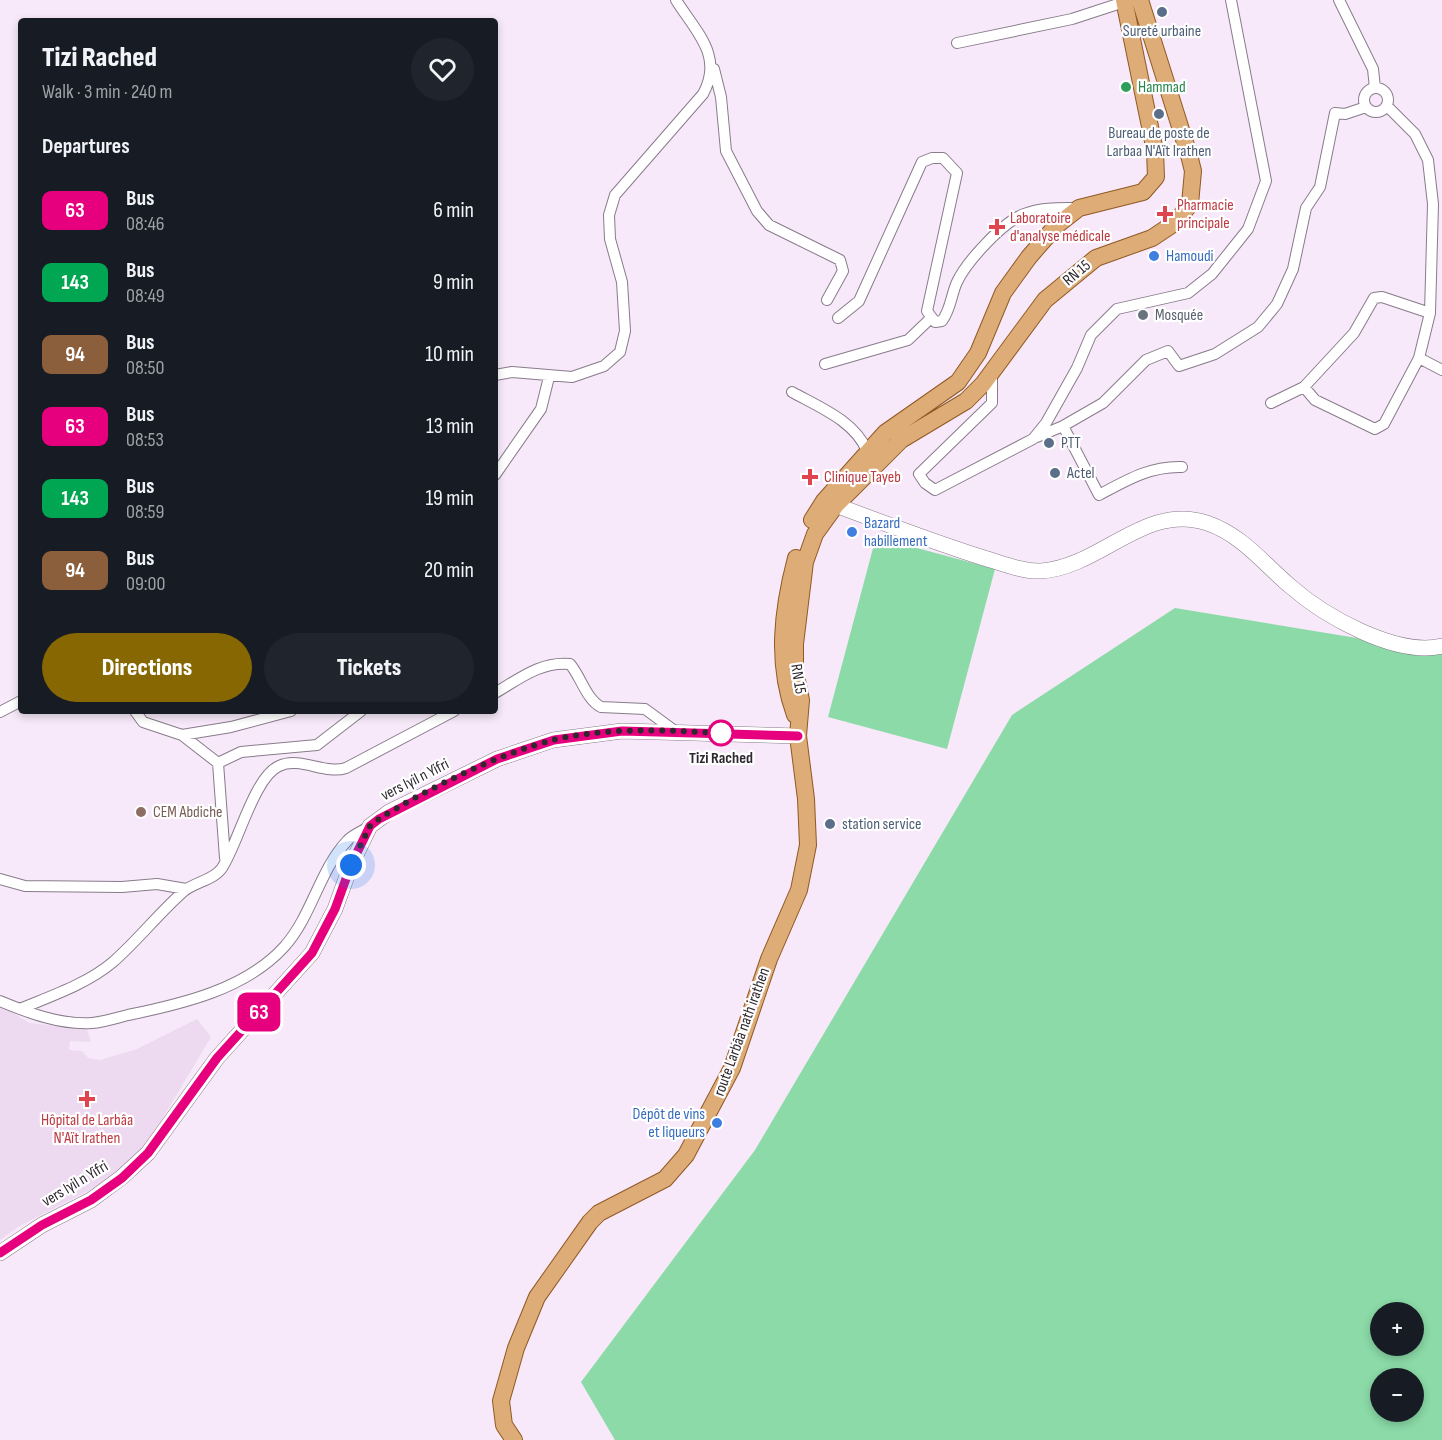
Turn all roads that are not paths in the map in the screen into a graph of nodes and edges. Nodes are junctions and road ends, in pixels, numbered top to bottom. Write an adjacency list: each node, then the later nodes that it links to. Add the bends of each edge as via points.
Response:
1 (676, 0): 6 (street)
2 (1231, 0): 25 (street, via 1266,181 1248,229 1212,274 1188,293 1117,309 1091,335 1077,368)
3 (1339, 0): 7 (street, via 1373,69)
4 (1130, 1): 5 (street, via 1072,19); 10 (main road, RN 15, via 1156,177 1143,192); 19 (main road, RN 15, via 1190,155 1190,204 1165,231 1096,258 1045,300)
5 (957, 43)
6 (712, 60): 11 (street, via 721,97 726,151 757,211 769,225 840,260 843,271); 20 (street, via 710,81 703,94 615,195 609,215 610,239 622,282 625,331 620,352 604,366 572,377)
7 (1375, 88): 8 (street, via 1388,95); 9 (street, via 1365,95)
8 (1387, 106): 9 (street, via 1377,112); 12 (street, via 1415,134 1428,160 1433,204)
9 (1366, 107): 24 (street, via 1335,113 1320,187 1306,208 1293,269 1277,304 1258,327 1215,354 1179,366 1168,351 1146,360 1103,403)
10 (1080, 208): 14 (street, via 1045,208 1022,214 979,248 957,282 942,321); 26 (main road, RN 15, via 1056,226 1003,293 978,353 958,382 898,423)
11 (827, 300)
12 (1430, 313): 15 (street); 21 (street, via 1382,297 1374,298 1354,333)
13 (838, 318): 14 (street, via 859,301 922,162 943,158 953,166 957,181 927,311)
14 (931, 318): 16 (street, via 908,340)
15 (1419, 358): 17 (street); 21 (street, via 1384,424 1375,429 1316,400)
16 (825, 364)
17 (1442, 370)
18 (498, 374): 20 (street, via 512,372)
19 (992, 374): 25 (street, via 992,403 919,474 935,490); 29 (main road, RN 15, via 966,401 901,440)
20 (549, 377): 28 (street, via 542,409)
21 (1304, 387): 23 (street)
22 (792, 392): 26 (street, via 861,436)
23 (1271, 403)
24 (1063, 426): 25 (street); 27 (street, via 1099,495 1160,466)
25 (1033, 439)
26 (867, 451): 29 (main road, RN 15)
27 (1182, 466)
28 (498, 471)
29 (830, 503): 30 (main road, via 920,538 1042,571 1102,551 1151,524 1196,520 1246,544 1290,586 1341,621 1403,645 1424,649); 38 (main road, RN 15, via 805,562 794,651 801,700)
30 (1442, 646)
31 (498, 691): 39 (street, via 538,668 570,664 595,704 645,709)
32 (18, 702): 33 (street)
33 (0, 712)
34 (137, 714): 40 (street, via 142,722)
35 (280, 714): 40 (street)
36 (357, 714): 41 (street, via 317,745 240,752)
37 (448, 714): 43 (street, via 336,772 280,765 257,793)
38 (799, 730): 39 (main road, vers Iγil n Yifri); 49 (main road, route Larbâa nath irathen, via 808,845 805,869 732,1068 716,1103 677,1167 665,1179 599,1213 537,1297 516,1348 501,1401 504,1425)
39 (675, 731): 42 (main road, vers Iγil n Yifri, via 622,731 554,740 497,759 389,812)
40 (182, 735): 41 (street)
41 (218, 763): 43 (street)
42 (370, 826): 47 (street, via 348,839 285,946 258,969 208,994 93,1023 56,1020); 48 (main road, vers Iγil n Yifri, via 312,953 217,1058 148,1153 91,1200 42,1225)
43 (225, 861): 45 (street, via 216,874)
44 (0, 879): 45 (street, via 25,886 157,884)
45 (186, 889): 47 (street, via 113,962 96,974)
46 (0, 1001): 47 (street)
47 (20, 1009)
48 (0, 1253)
49 (514, 1440)

